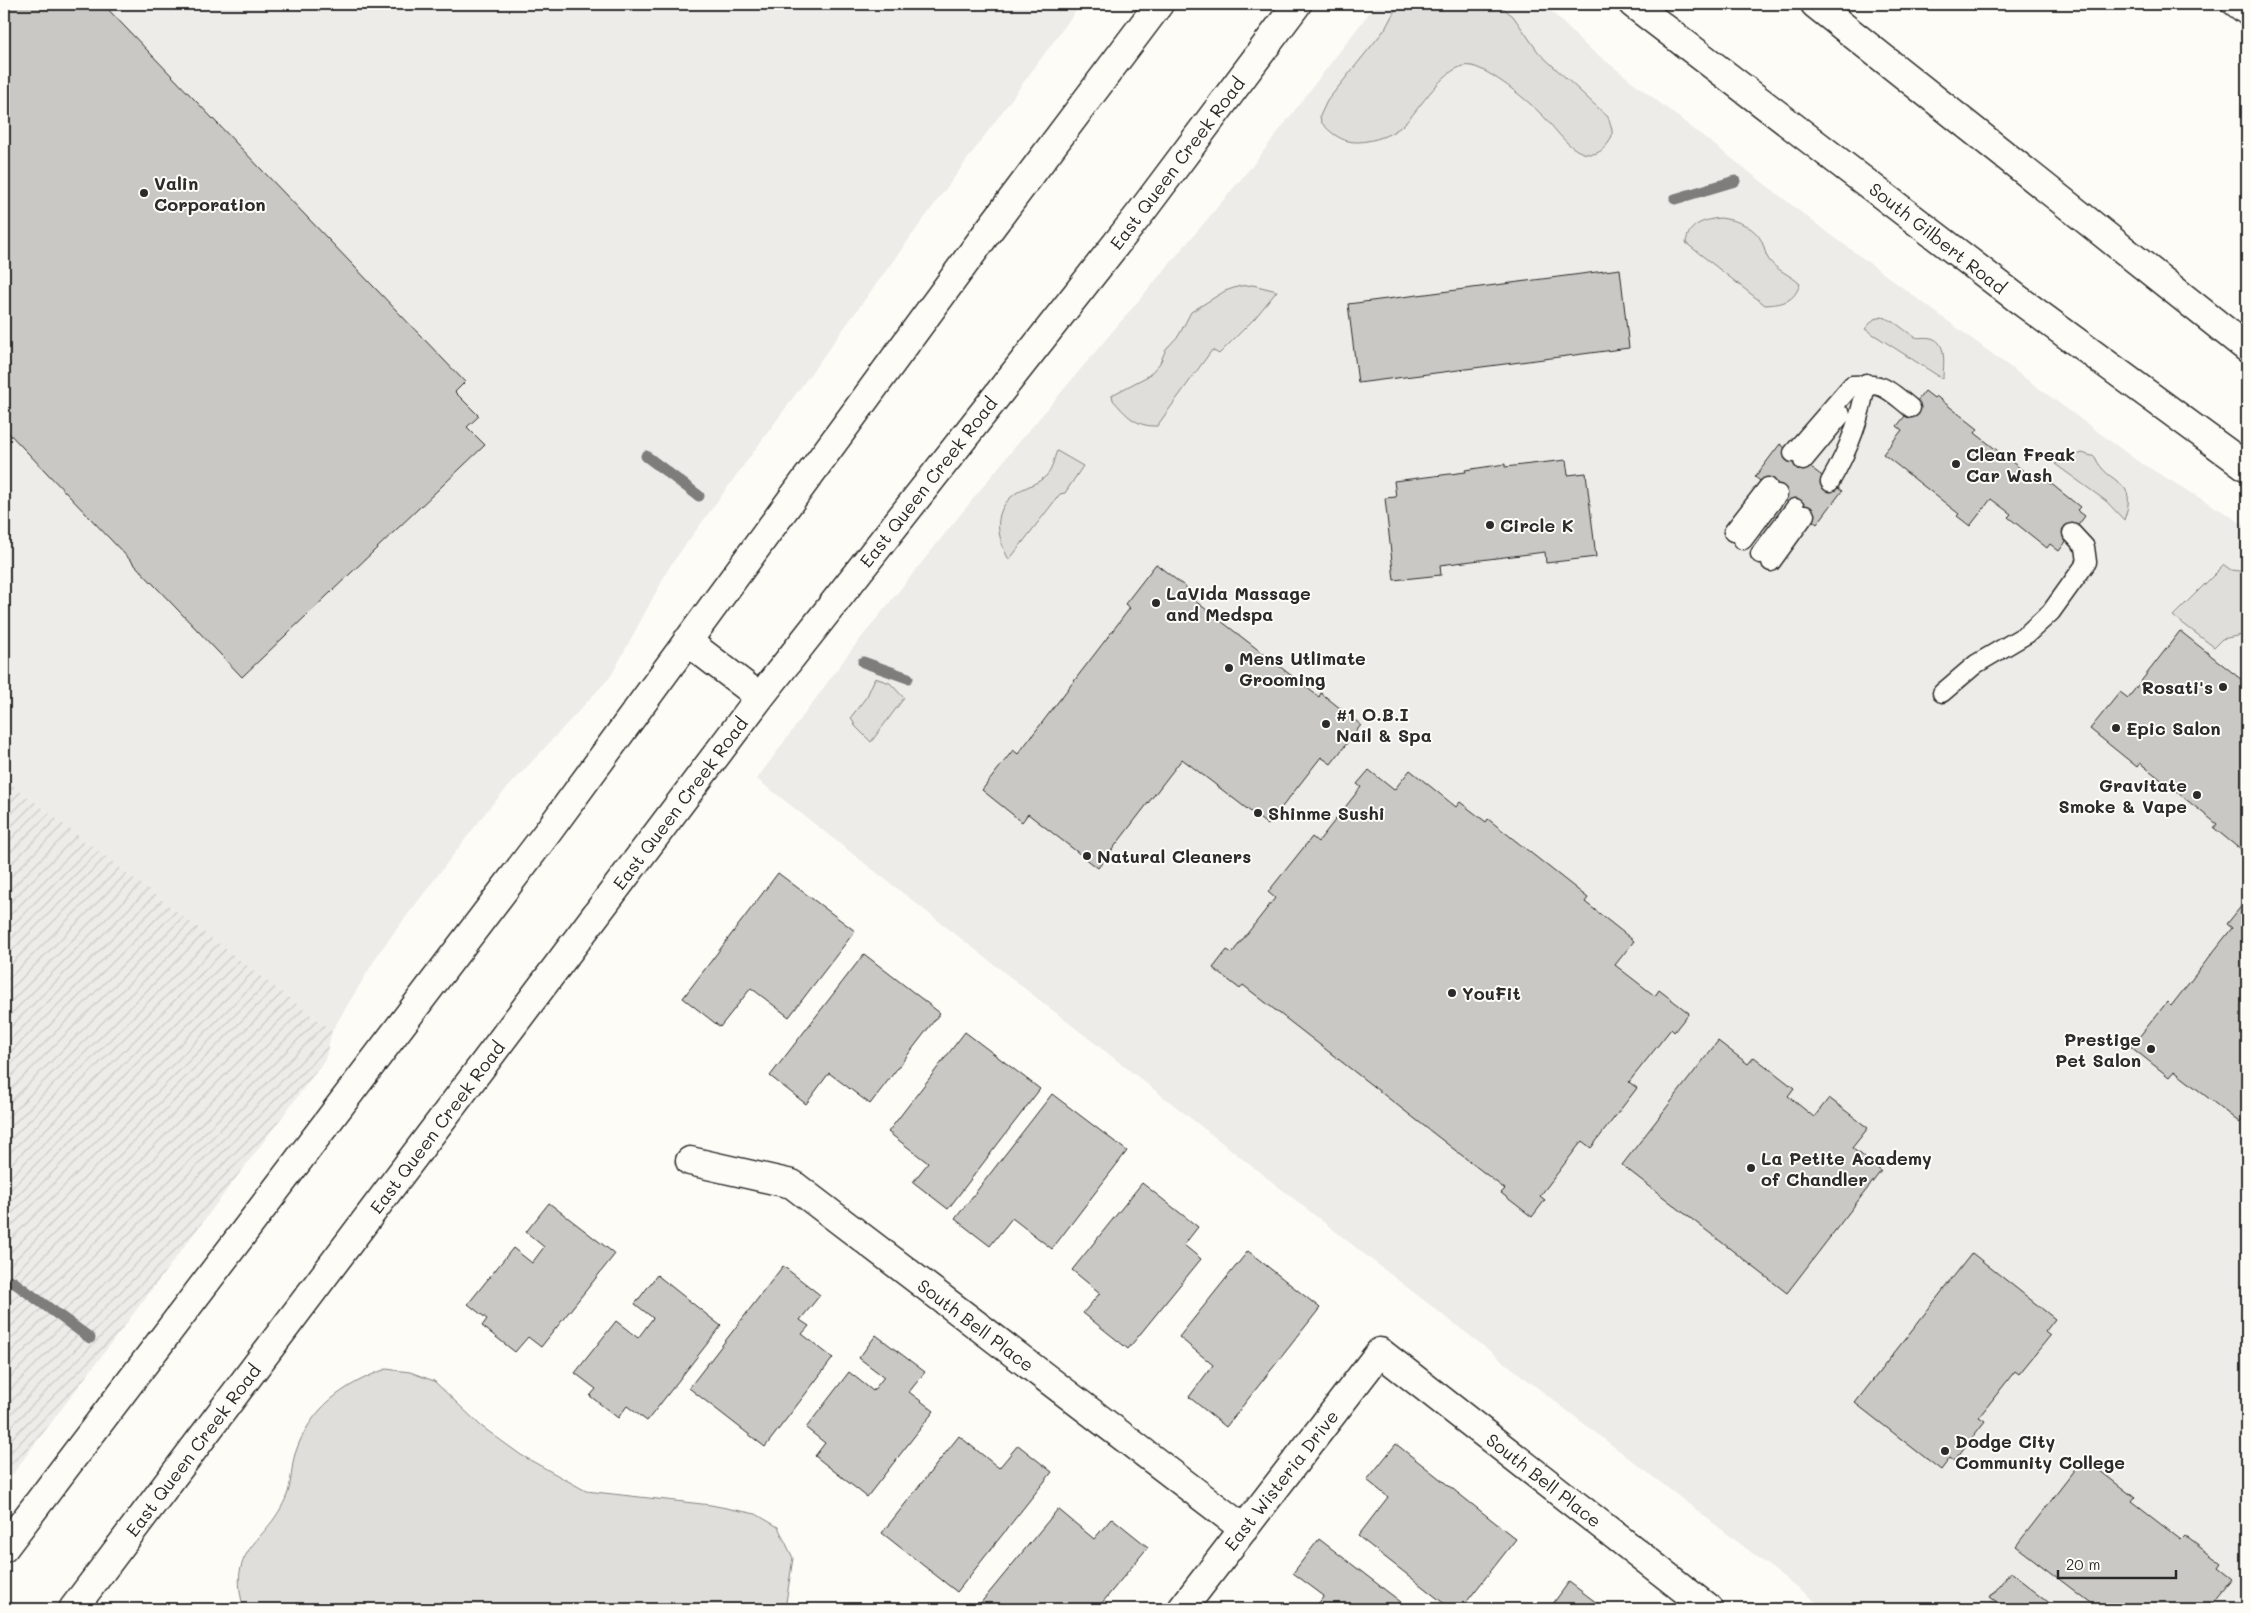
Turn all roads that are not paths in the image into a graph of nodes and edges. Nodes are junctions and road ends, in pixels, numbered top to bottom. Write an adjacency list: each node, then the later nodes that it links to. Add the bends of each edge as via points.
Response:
1 (1159, 4): 14 (main road)
2 (1297, 4): 16 (main road, East Queen Creek Road, via 1142,211)
3 (1633, 4): 10 (main road, South Gilbert Road, via 2018,299)
4 (1815, 4): 7 (main road)
5 (2230, 4): 6 (lane)
6 (2247, 17)
7 (2247, 348)
8 (1865, 392): 8 (lane, via 1812,468 1849,446); 9 (lane, via 1873,383 1886,388)
9 (1911, 408)
10 (2247, 467)
11 (1787, 501): 13 (lane); 13 (lane); 13 (lane)
12 (2072, 533): 15 (lane, via 2085,547 2087,562 2051,612 2027,634 1976,664)
13 (1752, 547)
14 (687, 641): 16 (main road); 20 (main road, via 547,833)
15 (1942, 693)
16 (760, 697): 21 (main road, East Queen Creek Road)
17 (690, 1162): 19 (main road, South Bell Place, via 792,1184)
18 (1380, 1352): 19 (main road, East Wisteria Drive); 23 (main road, South Bell Place)
19 (1244, 1529): 22 (main road, East Wisteria Drive)
20 (4, 1548)
21 (73, 1609)
22 (1182, 1609)
23 (1709, 1609)

